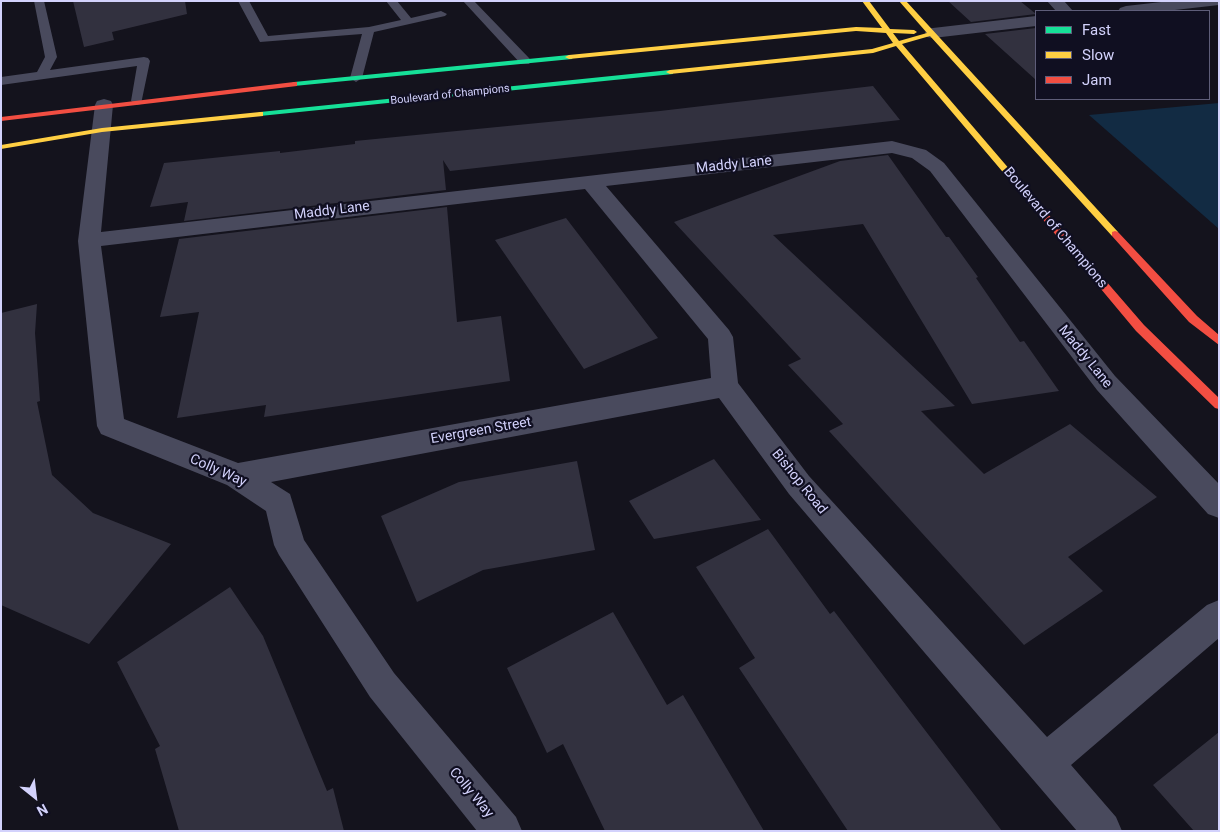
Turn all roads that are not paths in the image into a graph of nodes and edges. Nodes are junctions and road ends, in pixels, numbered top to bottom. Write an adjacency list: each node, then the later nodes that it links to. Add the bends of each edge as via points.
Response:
1 (39, 1): 19 (lane, via 51,57)
2 (243, 1): 14 (lane, via 264,40)
3 (391, 1): 13 (lane)
4 (468, 1): 18 (lane)
5 (865, 1): 15 (street, Boulevard of Champions)
6 (902, 1): 16 (street)
7 (1054, 1): 9 (street)
8 (1215, 1): 10 (street)
9 (1064, 10)
10 (1135, 10)
11 (441, 14): 13 (lane)
12 (1035, 21): 16 (street)
13 (408, 22): 14 (lane)
14 (369, 30): 20 (lane)
15 (888, 30): 16 (street, Boulevard of Champions); 17 (street, Boulevard of Champions); 18 (street, Boulevard of Champions, via 856,28)
16 (933, 33): 17 (street, Boulevard of Champions); 28 (street, via 1193,319)
17 (898, 44): 23 (street, Boulevard of Champions, via 873,51); 30 (street, Boulevard of Champions, via 1140,328)
18 (525, 61): 20 (street, Boulevard of Champions)
19 (42, 75): 21 (lane); 22 (lane, via 144,61)
20 (356, 78): 22 (street, Boulevard of Champions)
21 (1, 81)
22 (137, 101): 23 (street, Boulevard of Champions)
23 (103, 118): 24 (street, Boulevard of Champions); 25 (street, Boulevard of Champions); 27 (street, Colly Way)
24 (1, 119)
25 (1, 147)
26 (590, 181): 27 (street, Maddy Lane); 29 (street, via 720,337); 32 (street, Maddy Lane, via 892,147 919,154 938,167 1106,383)
27 (89, 241): 31 (street, Colly Way, via 111,426)
28 (1219, 341)
29 (725, 386): 31 (street, Evergreen Street); 34 (street, Bishop Road, via 799,485)
30 (1219, 405)
31 (237, 476): 35 (street, Colly Way, via 279,503 290,545 382,685)
32 (1219, 505)
33 (1219, 616): 34 (street)
34 (1045, 763): 36 (street, Bishop Road)
35 (502, 831)
36 (1102, 831)

